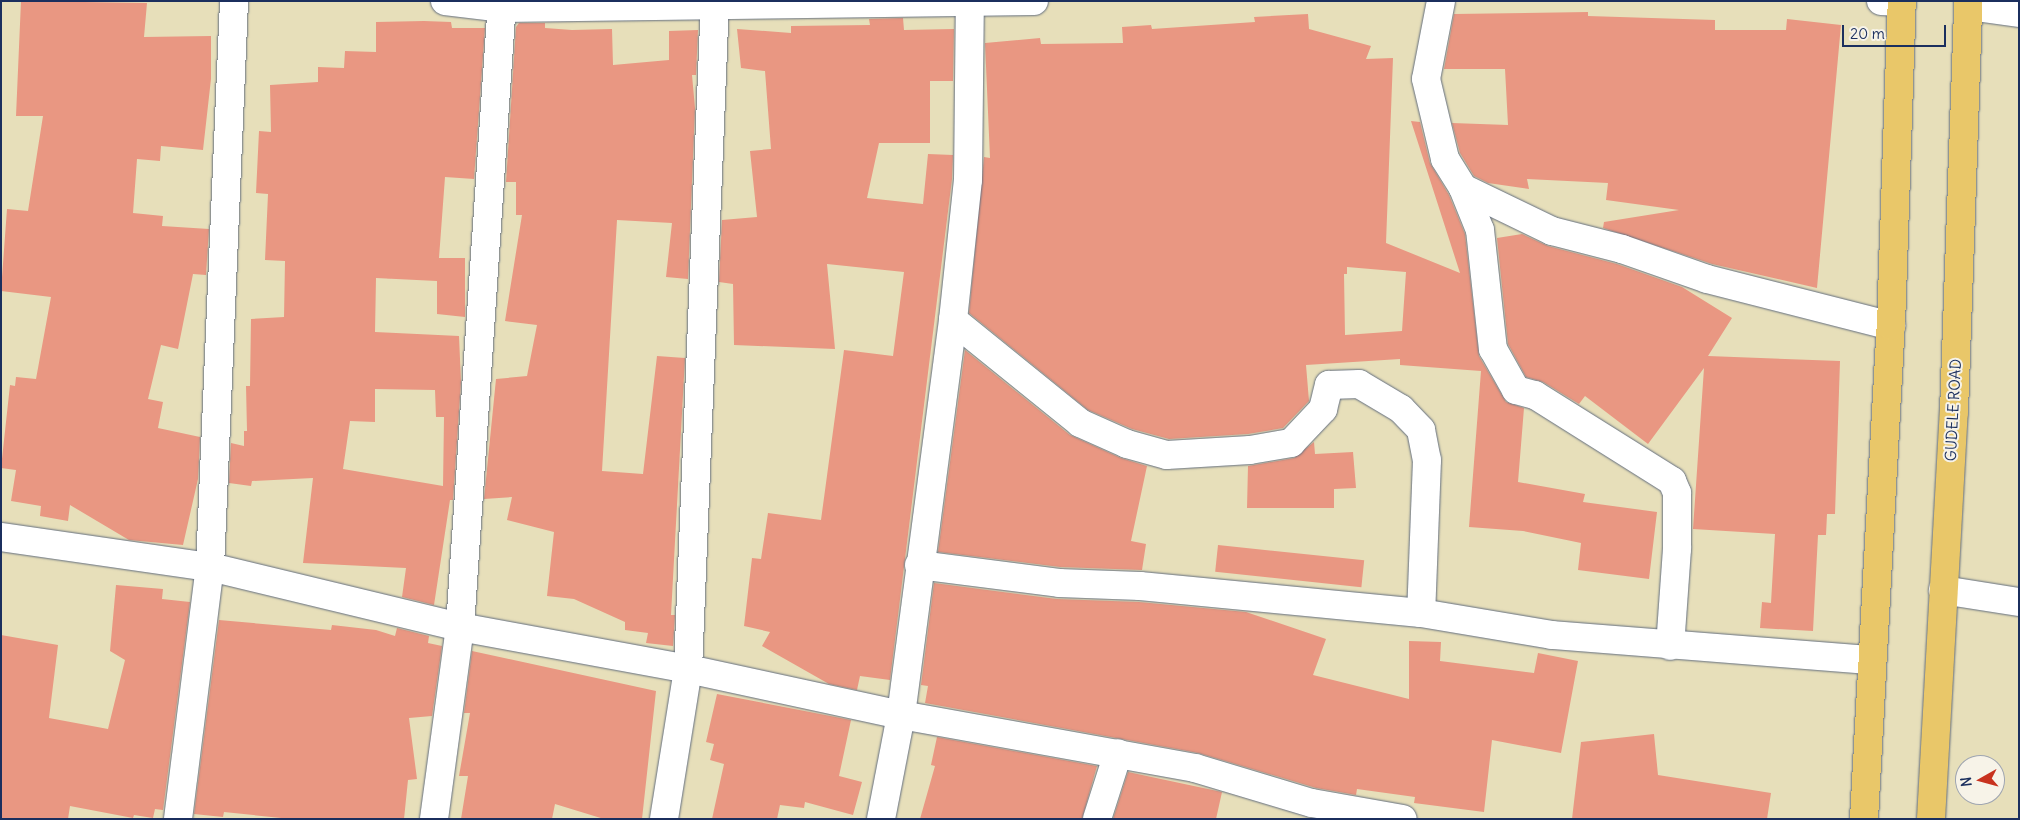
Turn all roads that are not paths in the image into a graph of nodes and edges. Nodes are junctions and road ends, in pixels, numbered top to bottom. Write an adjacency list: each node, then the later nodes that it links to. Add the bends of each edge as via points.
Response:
1 (234, 1): 17 (street)
2 (445, 1): 9 (street)
3 (1034, 1): 6 (street)
4 (1441, 1): 12 (street, via 1426,79 1445,159)
5 (1881, 1): 7 (street)
6 (970, 2): 8 (street); 13 (street, via 968,180)
7 (1902, 2): 14 (highway)
8 (716, 3): 9 (street); 24 (street)
9 (502, 4): 21 (street)
10 (1968, 4): 11 (street); 18 (highway, GUDELE ROAD, via 1954,412)
11 (2019, 13)
12 (1463, 188): 14 (street, via 1552,231 1622,249 1707,279); 22 (street, via 1480,230 1493,349 1507,378 1516,390 1535,395 1672,481 1677,493 1677,549)
13 (953, 320): 16 (street); 20 (street, via 1080,423 1127,444 1167,455 1250,450 1291,443 1323,409 1329,385 1359,384 1401,409 1421,430 1427,460)
14 (1890, 326): 23 (highway)
15 (1, 537): 17 (street)
16 (919, 565): 20 (street, via 1059,583 1140,586); 25 (street)
17 (210, 567): 21 (street); 28 (street)
18 (1943, 590): 19 (street); 35 (highway, GUDELE ROAD)
19 (2019, 602)
20 (1422, 613): 22 (street, via 1552,635)
21 (460, 627): 24 (street); 29 (street)
22 (1670, 646): 23 (street)
23 (1871, 660): 34 (highway)
24 (688, 669): 25 (street); 30 (street)
25 (901, 715): 26 (street); 31 (street)
26 (1118, 753): 27 (street, via 1195,768); 32 (street)
27 (1310, 811): 33 (street)
28 (178, 819)
29 (434, 819)
30 (664, 819)
31 (881, 819)
32 (1097, 819)
33 (1403, 819)
34 (1864, 819)
35 (1931, 819)

